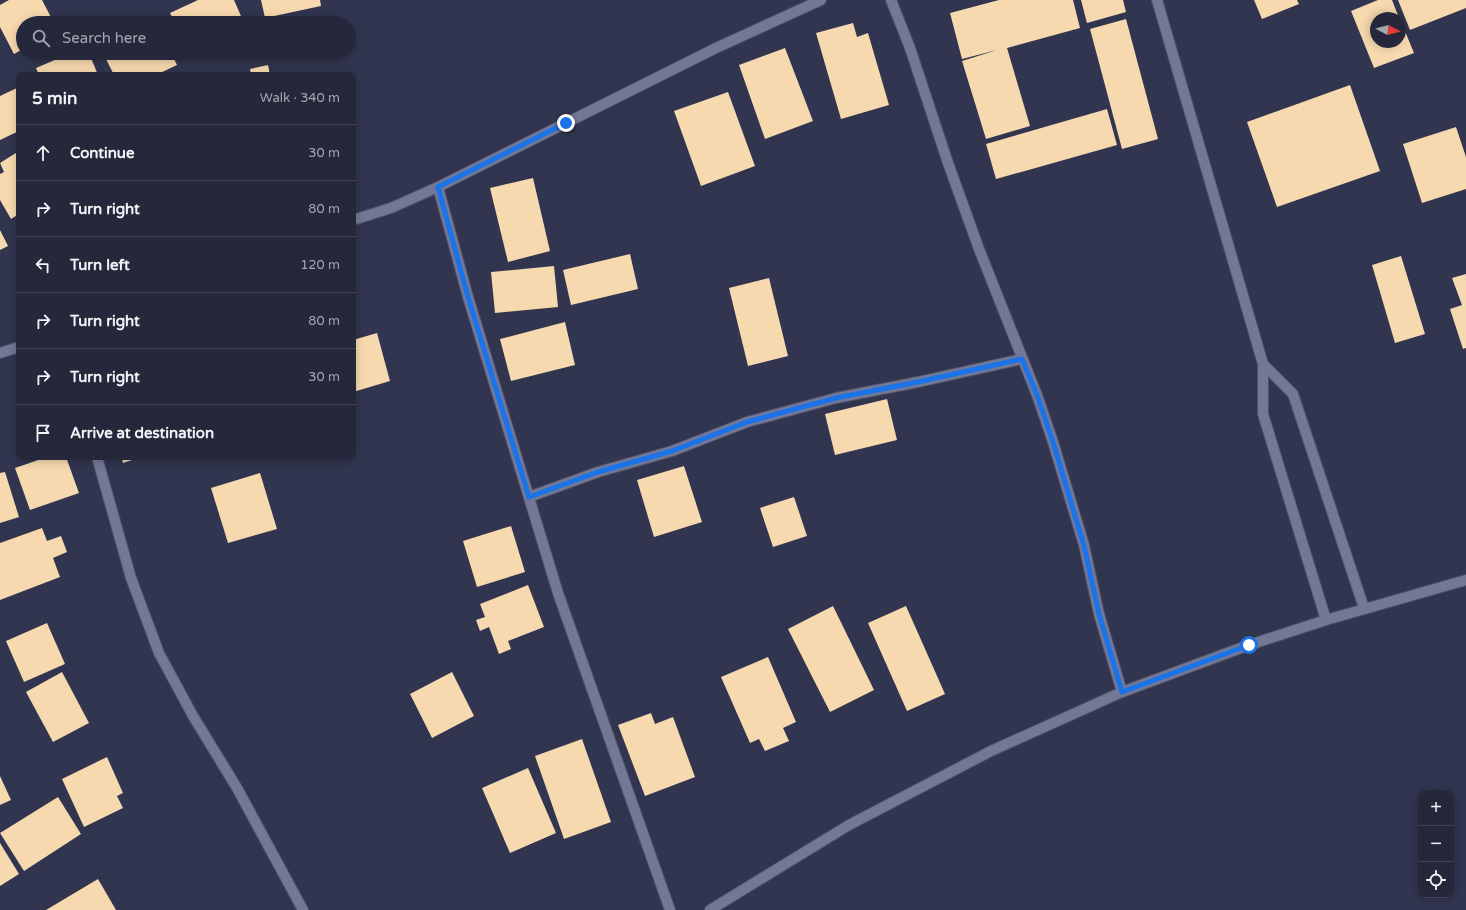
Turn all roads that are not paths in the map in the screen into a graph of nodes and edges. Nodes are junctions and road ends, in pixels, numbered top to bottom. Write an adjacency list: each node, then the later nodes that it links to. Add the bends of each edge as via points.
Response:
1 (821, 0): 4 (street, via 716,48)
2 (891, 0): 8 (street, via 910,48 976,242)
3 (1157, 0): 9 (street)
4 (438, 187): 5 (street, via 391,208); 11 (street, via 468,297)
5 (356, 219)
6 (16, 348): 7 (street)
7 (0, 353)
8 (1022, 359): 11 (street, via 836,398 754,420 672,451 598,472); 15 (street, via 1060,464)
9 (1263, 364): 13 (street, via 1292,394); 14 (street, via 1263,414)
10 (98, 460): 16 (street, via 131,578 159,653 193,716 237,788)
11 (529, 497): 17 (street, via 558,593)
12 (1466, 580): 13 (street)
13 (1364, 608): 14 (street)
14 (1326, 620): 15 (street, via 1249,645)
15 (1122, 692): 18 (street, via 991,751 849,825)
16 (303, 910)
17 (670, 910)
18 (710, 910)

